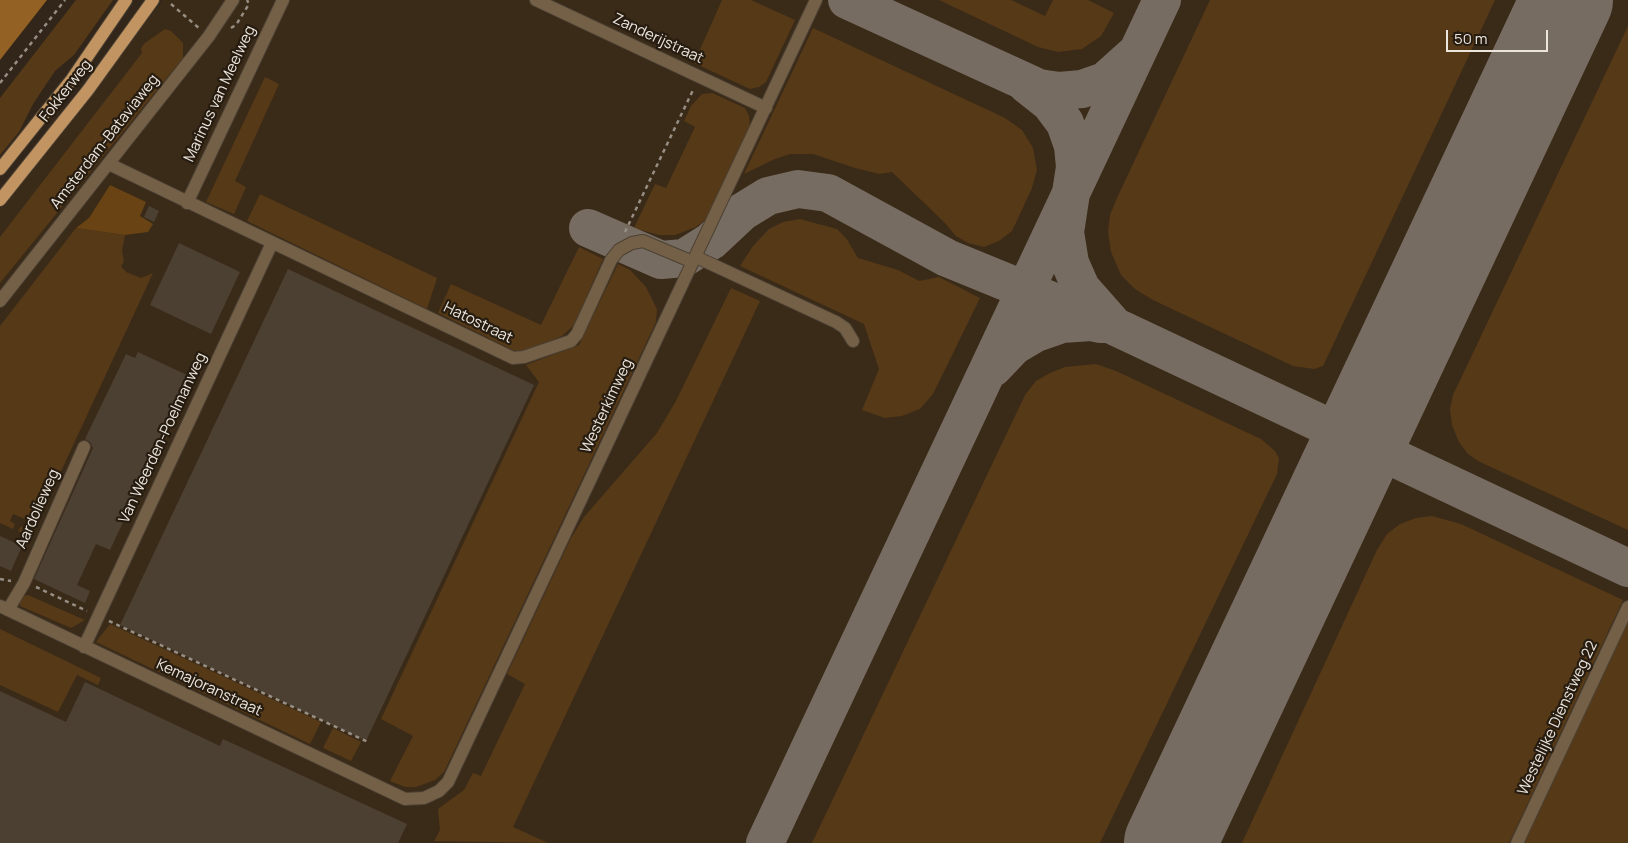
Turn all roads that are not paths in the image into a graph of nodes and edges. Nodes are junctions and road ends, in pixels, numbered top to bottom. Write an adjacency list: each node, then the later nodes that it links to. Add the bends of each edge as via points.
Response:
1 (126, 0): 9 (main road, Fokkerweg, via 72,78)
2 (153, 0): 10 (main road, Fokkerweg, via 88,90)
3 (233, 0): 8 (street, Amsterdam-Bataviaweg, via 209,36)
4 (283, 0): 11 (street, Marinus van Meelweg)
5 (536, 0): 7 (street, Zanderijstraat)
6 (816, 0): 7 (street, Westerkimweg)
7 (766, 108): 13 (street, Westerkimweg)
8 (108, 164): 11 (street, Hatostraat); 14 (street, Amsterdam-Bataviaweg)
9 (0, 169)
10 (0, 200)
11 (187, 203): 12 (street, Hatostraat)
12 (272, 242): 13 (street, Hatostraat, via 513,358 524,358 571,341 619,250 643,241); 19 (street, Van Weerden-Poelmanweg)
13 (694, 259): 15 (street, via 836,322 845,328); 20 (street, Westerkimweg, via 448,782 424,798)
14 (0, 301)
15 (853, 341)
16 (84, 447): 18 (street, Aardolieweg, via 24,583)
17 (1628, 607): 21 (street, Westelijke Dienstweg 22)
18 (4, 608): 19 (street, Kemajoranstraat)
19 (84, 647): 20 (street, Kemajoranstraat)
20 (406, 798)
21 (1517, 843)

